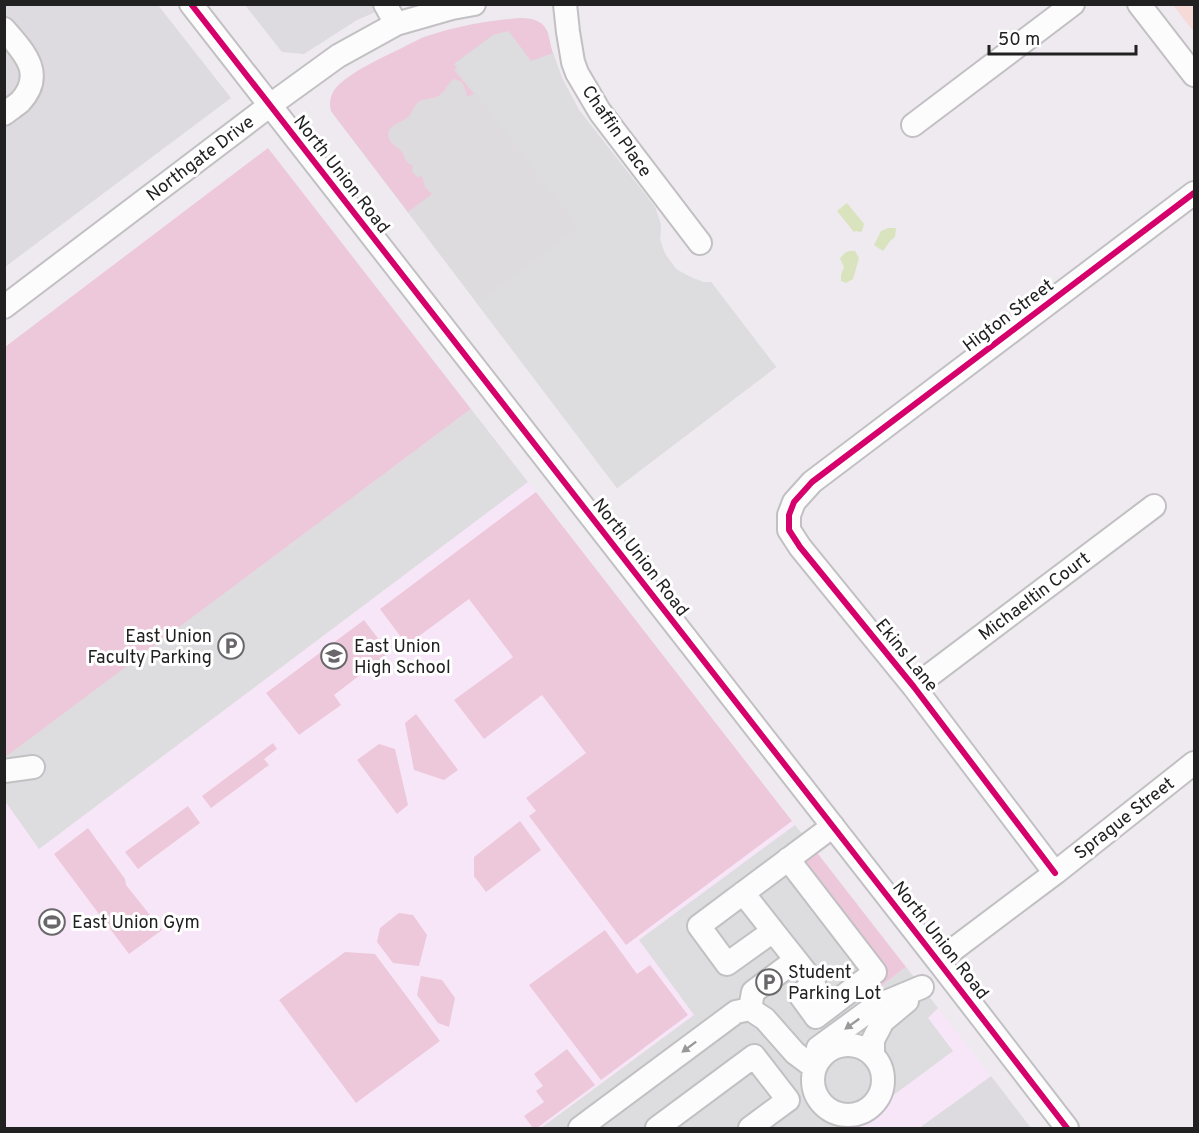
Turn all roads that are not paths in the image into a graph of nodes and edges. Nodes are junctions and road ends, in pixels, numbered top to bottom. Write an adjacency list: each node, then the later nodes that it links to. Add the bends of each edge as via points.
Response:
1 (191, 4): 9 (street, North Union Road)
2 (474, 4): 6 (street, Northgate Drive)
3 (565, 4): 13 (street, Chaffin Place, via 577,74 600,112)
4 (1074, 4): 11 (street)
5 (1139, 4): 8 (street)
6 (391, 14): 9 (street, Northgate Drive)
7 (4, 29): 10 (street, via 25,53 32,72 30,87)
8 (1194, 75)
9 (269, 106): 14 (street, Northgate Drive); 21 (street, North Union Road)
10 (4, 114)
11 (914, 125)
12 (1194, 193): 15 (street, Higton Street)
13 (700, 243)
14 (4, 307)
15 (840, 462): 17 (street, Ekins Lane, via 794,502 789,530)
16 (1154, 506): 17 (street, Michaeltin Court)
17 (915, 687): 23 (street, Ekins Lane)
18 (1194, 763): 23 (street, Sprague Street)
19 (33, 766): 20 (street)
20 (4, 771)
21 (833, 826): 22 (street); 27 (street, North Union Road)
22 (788, 860): 24 (street); 26 (street, via 875,972 816,1017 800,995 814,983)
23 (1055, 873): 27 (street, Sprague Street)
24 (743, 893): 25 (street); 25 (street, via 699,926 727,964)
25 (773, 931): 26 (street)
26 (796, 960): 29 (street, via 753,992)
27 (942, 965): 28 (street, Sprague Street); 36 (street, North Union Road)
28 (922, 987): 30 (street, via 883,1022 873,1040); 31 (street, one-way to 31, via 874,1007)
29 (743, 1011): 31 (street, via 765,1019); 33 (street, one-way to 33)
30 (873, 1055): 31 (street, via 852,1045 840,1046); 32 (street, via 883,1075 878,1098 862,1113)
31 (809, 1064): 32 (street, via 820,1102 839,1114)
32 (842, 1122)
33 (580, 1128)
34 (657, 1128): 35 (street, via 754,1056 789,1100)
35 (750, 1128)
36 (1067, 1128)

